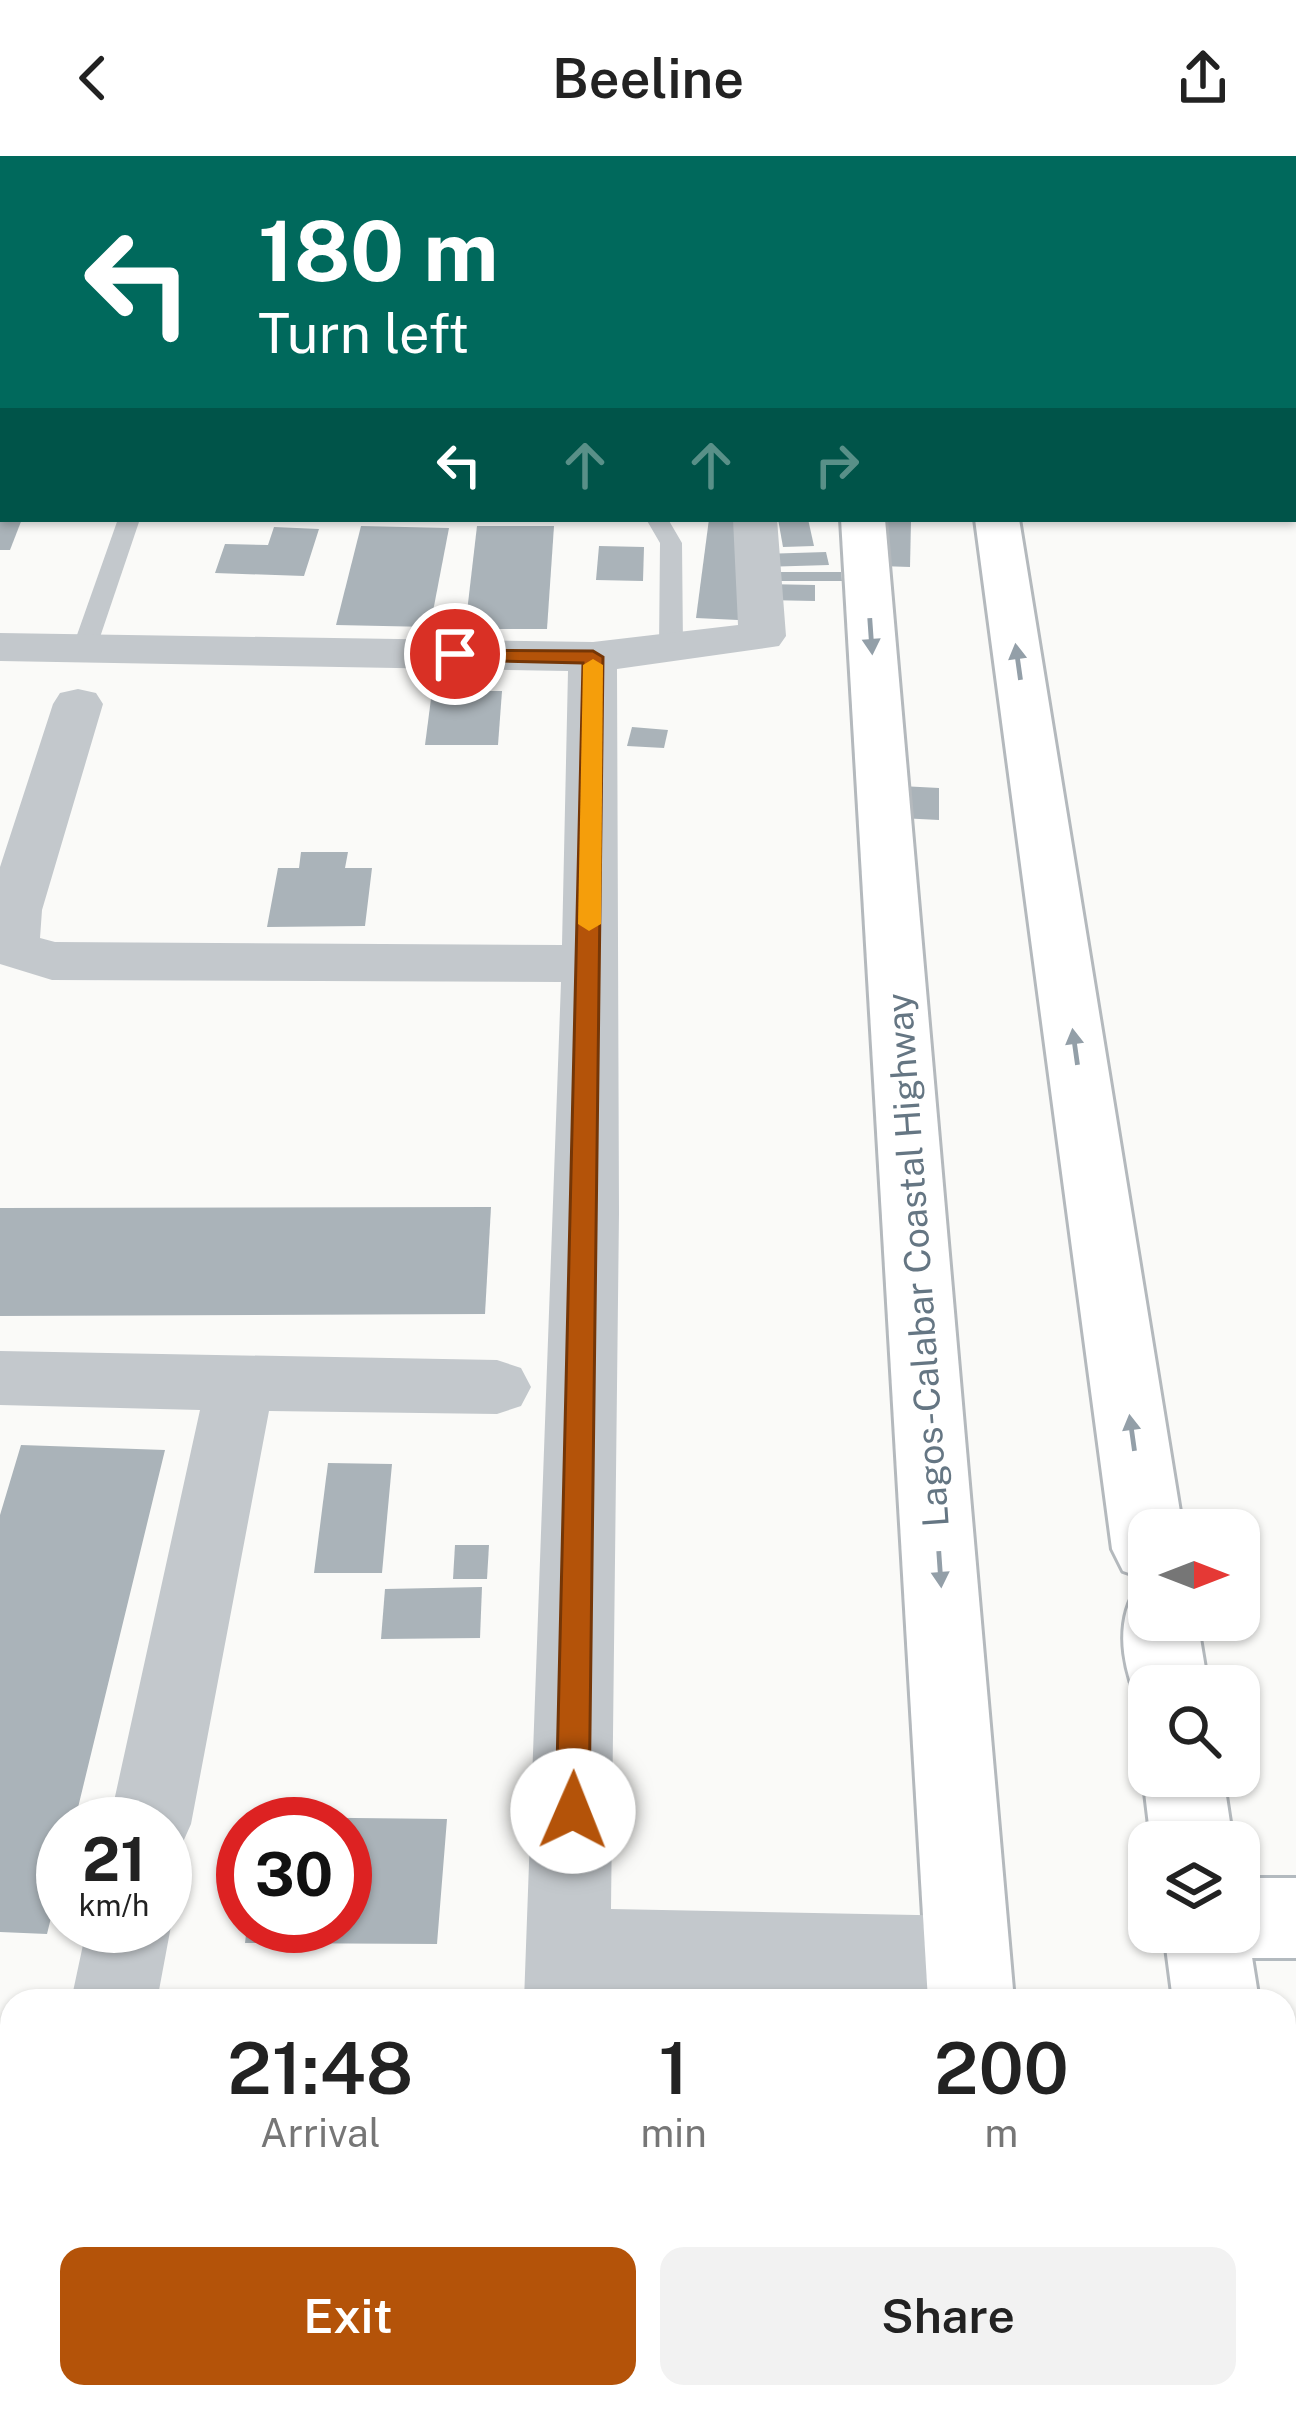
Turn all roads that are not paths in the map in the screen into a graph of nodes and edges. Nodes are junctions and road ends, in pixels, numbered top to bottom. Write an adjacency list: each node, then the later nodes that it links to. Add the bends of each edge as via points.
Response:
1 (128, 522): 8 (lane)
2 (659, 522): 7 (lane, via 671,543)
3 (755, 522): 7 (street, via 762,636)
4 (863, 522): 22 (main road, Lagos-Calabar Coastal Highway, one-way to 22)
5 (997, 522): 15 (main road, one-way to 5)
6 (0, 647): 8 (street)
7 (671, 648): 9 (street)
8 (84, 649): 9 (street)
9 (593, 657): 11 (street)
10 (78, 704): 11 (street, via 14,910 11,948 52,961)
11 (589, 964): 21 (street)
12 (0, 1378): 13 (street)
13 (240, 1384): 14 (street); 16 (street)
14 (496, 1387)
15 (1143, 1509)
16 (156, 1797)
17 (1260, 1918): 18 (main road)
18 (1296, 1918)
19 (124, 1953): 23 (street)
20 (1209, 1953): 24 (main road)
21 (568, 1975): 22 (street)
22 (970, 1979)
23 (116, 1989)
24 (1214, 1989)

